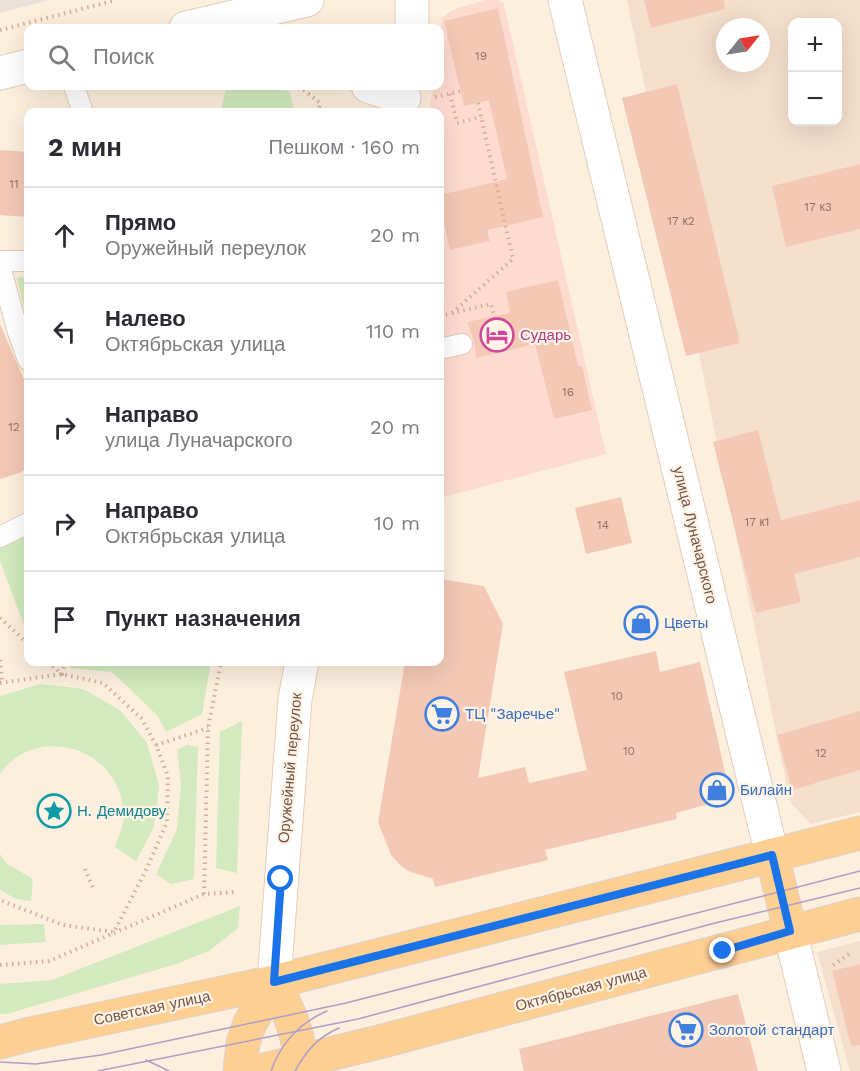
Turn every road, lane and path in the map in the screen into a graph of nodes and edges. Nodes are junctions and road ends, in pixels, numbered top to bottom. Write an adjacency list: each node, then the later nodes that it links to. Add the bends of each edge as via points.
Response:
1 (116, 0): 7 (path)
2 (307, 0): 5 (street)
3 (412, 0): 6 (street)
4 (565, 0): 43 (street, улица Луначарского)
5 (211, 24)
6 (412, 24)
7 (0, 30)
8 (24, 67): 9 (street)
9 (0, 73)
10 (75, 90): 17 (lane)
11 (304, 90): 18 (path, via 320,103)
12 (381, 90): 15 (street)
13 (461, 92): 14 (path)
14 (450, 94): 15 (path); 19 (path, via 457,123)
15 (410, 99)
16 (478, 103): 19 (path)
17 (81, 108)
18 (319, 108)
19 (481, 117): 23 (path, via 513,259)
20 (0, 261): 21 (lane)
21 (24, 261)
22 (0, 266): 28 (lane)
23 (452, 313): 24 (path); 25 (path, via 491,304)
24 (444, 315)
25 (494, 316)
26 (462, 344): 27 (lane)
27 (444, 348)
28 (24, 349)
29 (24, 525): 30 (lane)
30 (0, 537)
31 (0, 618): 32 (path)
32 (24, 640)
33 (0, 660): 39 (path)
34 (53, 666): 38 (path)
35 (64, 666): 38 (path)
36 (220, 666): 40 (path)
37 (301, 666): 55 (street, Оружейный переулок, via 295,699)
38 (62, 674): 39 (path); 41 (path, via 103,683 141,718)
39 (1, 682)
40 (208, 728): 41 (path); 47 (path)
41 (156, 745): 51 (path, via 168,776 167,822)
42 (860, 833): 43 (main road)
43 (772, 855): 50 (main road, улица Луначарского); 55 (main road)
44 (85, 869): 45 (path)
45 (94, 890)
46 (237, 892): 47 (path)
47 (204, 894): 51 (path)
48 (0, 900): 51 (path, via 63,925)
49 (860, 914): 50 (main road, Октябрьская улица)
50 (790, 931): 57 (main road, Октябрьская улица); 60 (street, улица Луначарского)
51 (114, 932): 53 (path, via 49,961)
52 (855, 949): 54 (path)
53 (0, 965)
54 (833, 966)
55 (274, 982): 56 (main road, Советская улица); 57 (main road, via 297,1032); 58 (main road, via 243,1043)
56 (15, 1038)
57 (301, 1066): 59 (main road)
58 (240, 1071)
59 (260, 1071)
60 (824, 1071)

